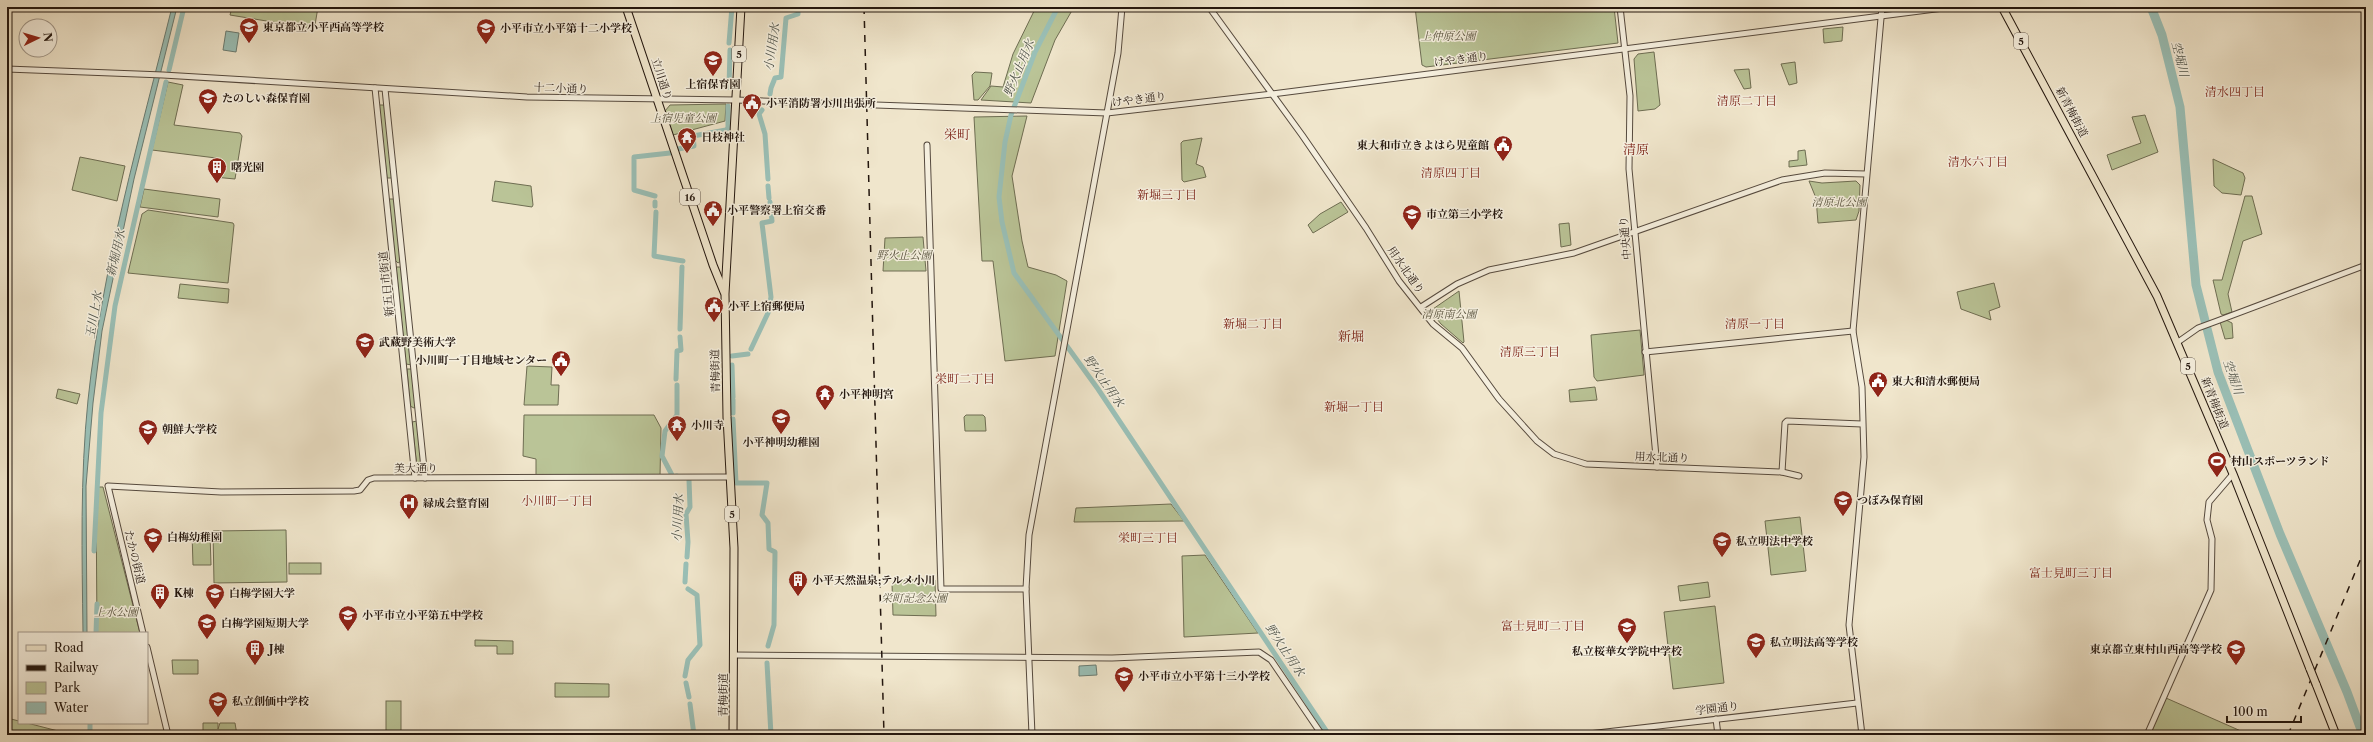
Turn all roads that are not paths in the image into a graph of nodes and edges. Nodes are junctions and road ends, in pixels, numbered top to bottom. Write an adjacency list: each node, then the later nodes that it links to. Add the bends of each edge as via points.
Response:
1 (626, 7): 15 (main road, 立川通り / 16)
2 (740, 7): 16 (main road, 青梅街道 / 5)
3 (1122, 7): 17 (street, via 1118,53)
4 (1209, 7): 14 (street, 用水北通り)
5 (1620, 7): 10 (street, 中央通り)
6 (1882, 7): 9 (street)
7 (1951, 7): 9 (street, けやき通り)
8 (2002, 7): 27 (main road, 新青梅街道 / 5, via 2132,246)
9 (1881, 15): 10 (street, けやき通り); 19 (street, via 1875,104)
10 (1625, 48): 14 (street, けやき通り); 20 (street, 中央通り, via 1630,96 1629,170)
11 (7, 69): 12 (street, 十二小通り, via 48,69)
12 (375, 88): 13 (street, 十二小通り); 22 (street, 新五日市街道)
13 (385, 89): 15 (street, 十二小通り, via 548,98); 21 (street, 新五日市街道)
14 (1273, 94): 17 (street, けやき通り); 25 (street, 用水北通り, via 1366,228 1398,281)
15 (657, 99): 16 (street, 十二小通り); 24 (main road, 立川通り / 16)
16 (736, 100): 17 (street, けやき通り); 24 (main road, 青梅街道 / 5)
17 (1107, 113): 38 (street, via 1029,536)
18 (927, 145): 38 (street, via 941,589)
19 (1866, 174): 20 (street, via 1825,173 1782,180); 26 (street)
20 (1634, 232): 25 (street, via 1560,257 1489,270 1457,284); 28 (street, 中央通り)
21 (403, 261): 22 (street); 36 (street, 新五日市街道)
22 (394, 263): 35 (street, 新五日市街道)
23 (2366, 265): 27 (street, via 2217,320 2198,328)
24 (725, 294): 34 (main road, 青梅街道 / 5)
25 (1421, 307): 30 (street, 用水北通り, via 1433,324 1462,348 1499,399 1545,447 1564,458 1586,464)
26 (1853, 331): 28 (street); 29 (street, via 1862,387)
27 (2178, 342): 32 (main road, 新青梅街道 / 5)
28 (1645, 352): 30 (street, 中央通り)
29 (1862, 424): 31 (street, via 1787,421); 43 (street, via 1863,480 1849,617)
30 (1657, 467): 31 (street, 用水北通り)
31 (1782, 472): 33 (street, 用水北通り)
32 (2233, 474): 53 (street, via 2209,502 2208,520 2212,539 2210,590); 54 (main road, 新青梅街道 / 5, bridge)
33 (1799, 476)
34 (730, 477): 36 (street, 美大通り); 41 (main road, 青梅街道 / 5, via 734,548)
35 (415, 478): 36 (street, 美大通り); 37 (street, 美大通り, via 370,478 360,490 354,491 221,492)
36 (425, 478)
37 (108, 486): 39 (street, たかの街道)
38 (1026, 589): 42 (street)
39 (143, 632)
40 (148, 651): 46 (street)
41 (734, 655): 42 (street); 47 (main road, 青梅街道 / 5)
42 (1029, 656): 48 (street); 49 (street, via 1112,658 1259,652 1271,660)
43 (1857, 703): 44 (street, 学園通り); 52 (street)
44 (1716, 718): 45 (street, 学園通り); 51 (street)
45 (1626, 732): 50 (street, 学園通り)
46 (168, 735)
47 (733, 735)
48 (1032, 735)
49 (1322, 735)
50 (1580, 735)
51 (1718, 735)
52 (1862, 735)
53 (2147, 735)
54 (2336, 735)

